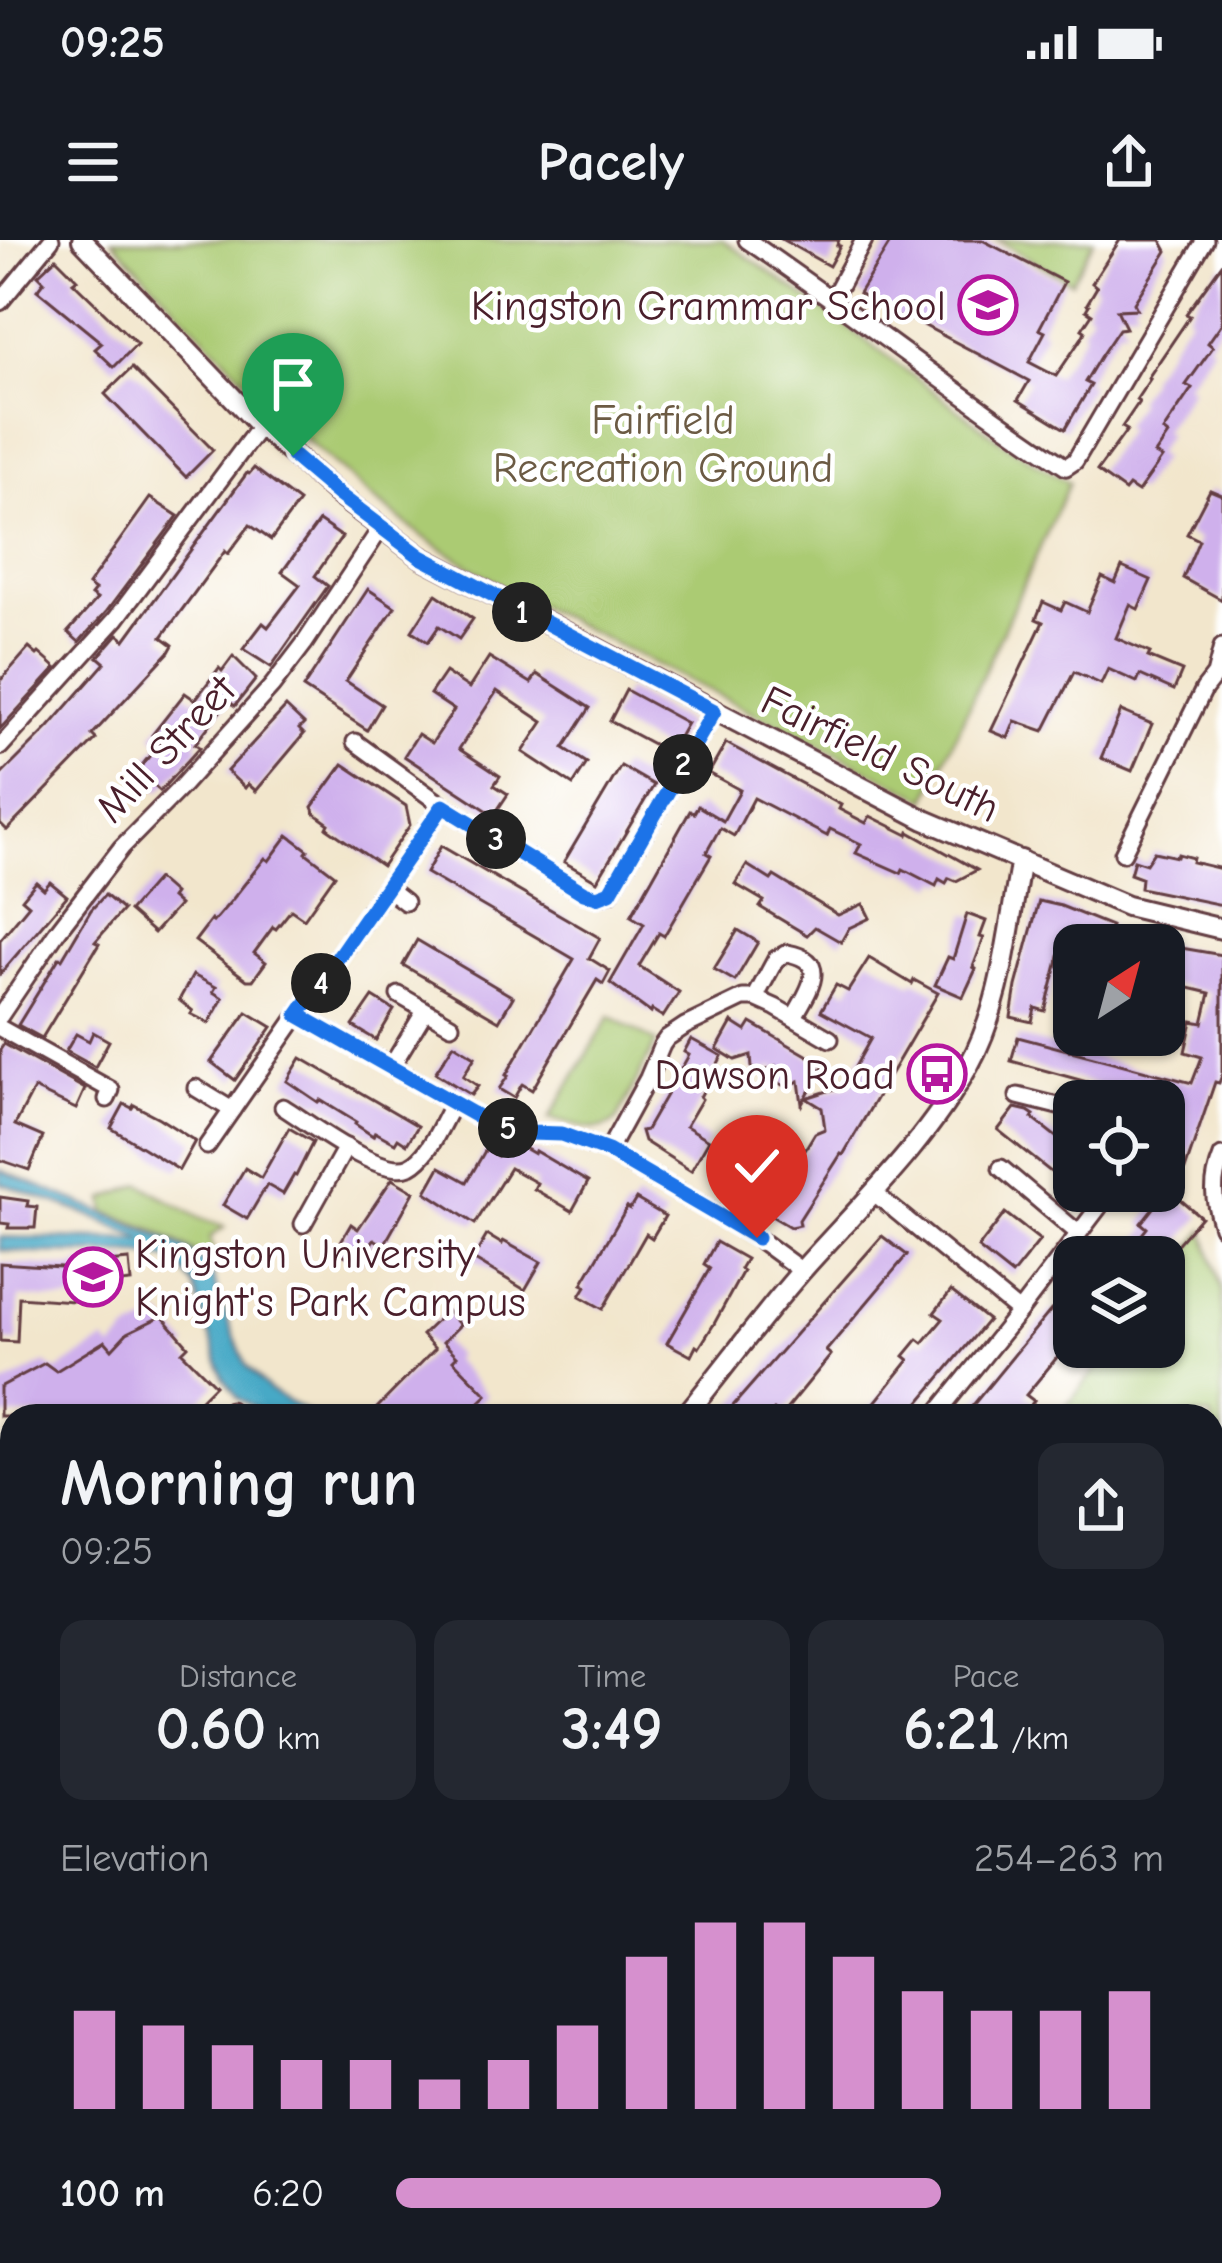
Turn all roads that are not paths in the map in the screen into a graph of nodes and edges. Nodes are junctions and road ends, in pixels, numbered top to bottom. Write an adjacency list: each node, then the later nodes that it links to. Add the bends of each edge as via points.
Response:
1 (51, 240): 7 (street)
2 (82, 240): 8 (street, Fairfield South)
3 (747, 240): 6 (street)
4 (864, 240): 6 (street)
5 (1204, 240): 6 (street, via 1066,467)
6 (833, 298)
7 (0, 302)
8 (260, 426): 9 (street, Fairfield South); 14 (street, via 116,619)
9 (381, 528): 12 (street, Fairfield South, via 421,557); 25 (street, Mill Street, via 283,672 122,847)
10 (1222, 647): 11 (street)
11 (1218, 673): 16 (street)
12 (714, 711): 15 (street, via 610,892 597,897); 17 (street, Fairfield South, via 925,820)
13 (355, 742): 15 (street)
14 (0, 747)
15 (443, 806): 18 (street)
16 (1123, 853)
17 (1022, 860): 20 (street, Fairfield South, via 1127,906); 43 (street, via 988,1023 931,1125)
18 (386, 888): 19 (street); 24 (street)
19 (405, 902)
20 (1222, 928)
21 (399, 995): 23 (street)
22 (755, 998): 26 (street); 26 (street, via 776,959 803,956 814,980); 40 (street, via 667,1038)
23 (425, 1011): 27 (street); 30 (street)
24 (298, 1015): 30 (street); 37 (street)
25 (0, 1016)
26 (794, 1017): 29 (street)
27 (451, 1024)
28 (0, 1028): 33 (street, via 111,1090)
29 (830, 1040)
30 (391, 1066): 34 (street)
31 (196, 1088): 37 (street)
32 (1018, 1096): 35 (street)
33 (107, 1099)
34 (453, 1104): 39 (street, via 412,1165 394,1169); 40 (street, via 508,1128 561,1134)
35 (1053, 1105)
36 (283, 1107): 39 (street)
37 (232, 1110): 38 (street)
38 (207, 1146)
39 (346, 1147): 45 (street)
40 (608, 1151): 48 (street)
41 (1222, 1156): 46 (street, via 1213,1183)
42 (1001, 1168): 47 (street)
43 (873, 1192): 48 (street); 49 (street)
44 (1094, 1212): 47 (street)
45 (302, 1224)
46 (1222, 1227)
47 (1078, 1233): 49 (street)
48 (802, 1271): 50 (street)
49 (1019, 1312): 51 (street)
50 (696, 1404)
51 (945, 1404)

